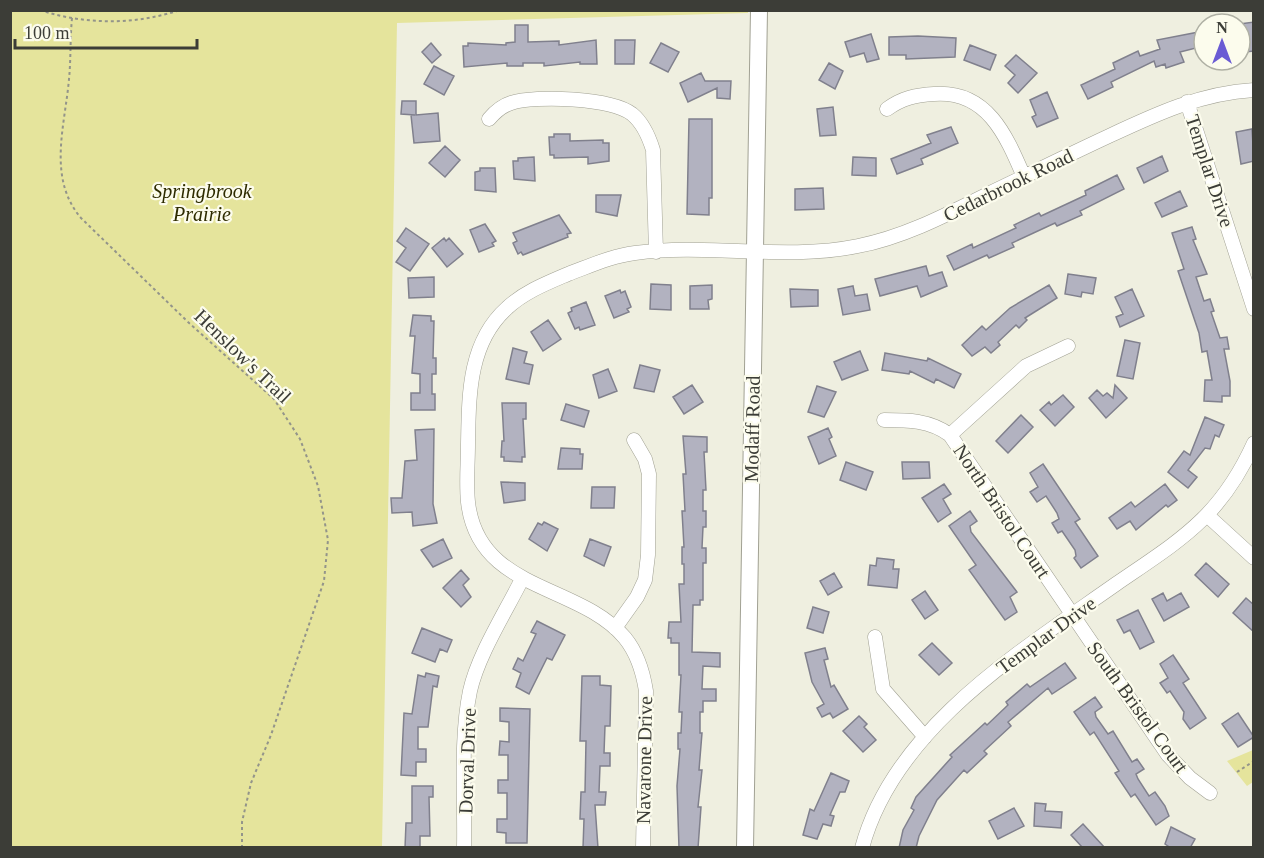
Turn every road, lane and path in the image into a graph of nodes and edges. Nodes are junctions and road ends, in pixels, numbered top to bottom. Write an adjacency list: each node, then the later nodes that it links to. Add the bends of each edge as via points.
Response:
1 (40, 10): 4 (path)
2 (180, 10): 4 (path, via 123,21)
3 (759, 10): 11 (street, Modaff Road)
4 (72, 18): 28 (path, Henslow's Trail, via 70,77 60,154 62,182 71,205 188,322 274,399 300,439 322,500 328,540 324,581 251,783 242,822)
5 (1254, 90): 6 (street, Cedarbrook Road)
6 (1188, 102): 9 (street, Cedarbrook Road); 12 (street, Templar Drive)
7 (887, 109): 9 (street, via 918,95 955,94 974,101 998,123)
8 (489, 119): 10 (street, via 504,105 523,101 597,101 635,116 653,150)
9 (1024, 177): 11 (street, Cedarbrook Road, via 923,226 883,240 822,252)
10 (656, 252): 11 (street, Navarone Drive); 20 (street, Navarone Drive, via 606,260 534,290 503,312 481,345 469,397 468,502 484,544)
11 (755, 253): 31 (street, Modaff Road)
12 (1254, 309)
13 (1068, 346): 15 (street, via 1026,366)
14 (884, 420): 15 (street, North Bristol Court, via 921,422)
15 (950, 435): 21 (street, North Bristol Court)
16 (634, 440): 22 (street, via 649,474 647,569 641,590)
17 (1254, 443): 18 (street, Templar Drive, via 1237,477)
18 (1208, 516): 19 (street); 21 (street, Templar Drive)
19 (1254, 558)
20 (522, 579): 22 (street, Navarone Drive); 29 (street, Dorval Drive, via 470,691)
21 (1072, 615): 24 (street, Templar Drive, via 1000,665); 27 (street, South Bristol Court, via 1168,755)
22 (615, 628): 30 (street, Navarone Drive, via 638,662 645,691)
23 (875, 638): 24 (street, via 883,689)
24 (925, 737): 32 (street, Templar Drive, via 885,789)
25 (1254, 761): 26 (path)
26 (1237, 772)
27 (1210, 793)
28 (242, 848)
29 (464, 848)
30 (643, 848)
31 (745, 848)
32 (862, 848)

